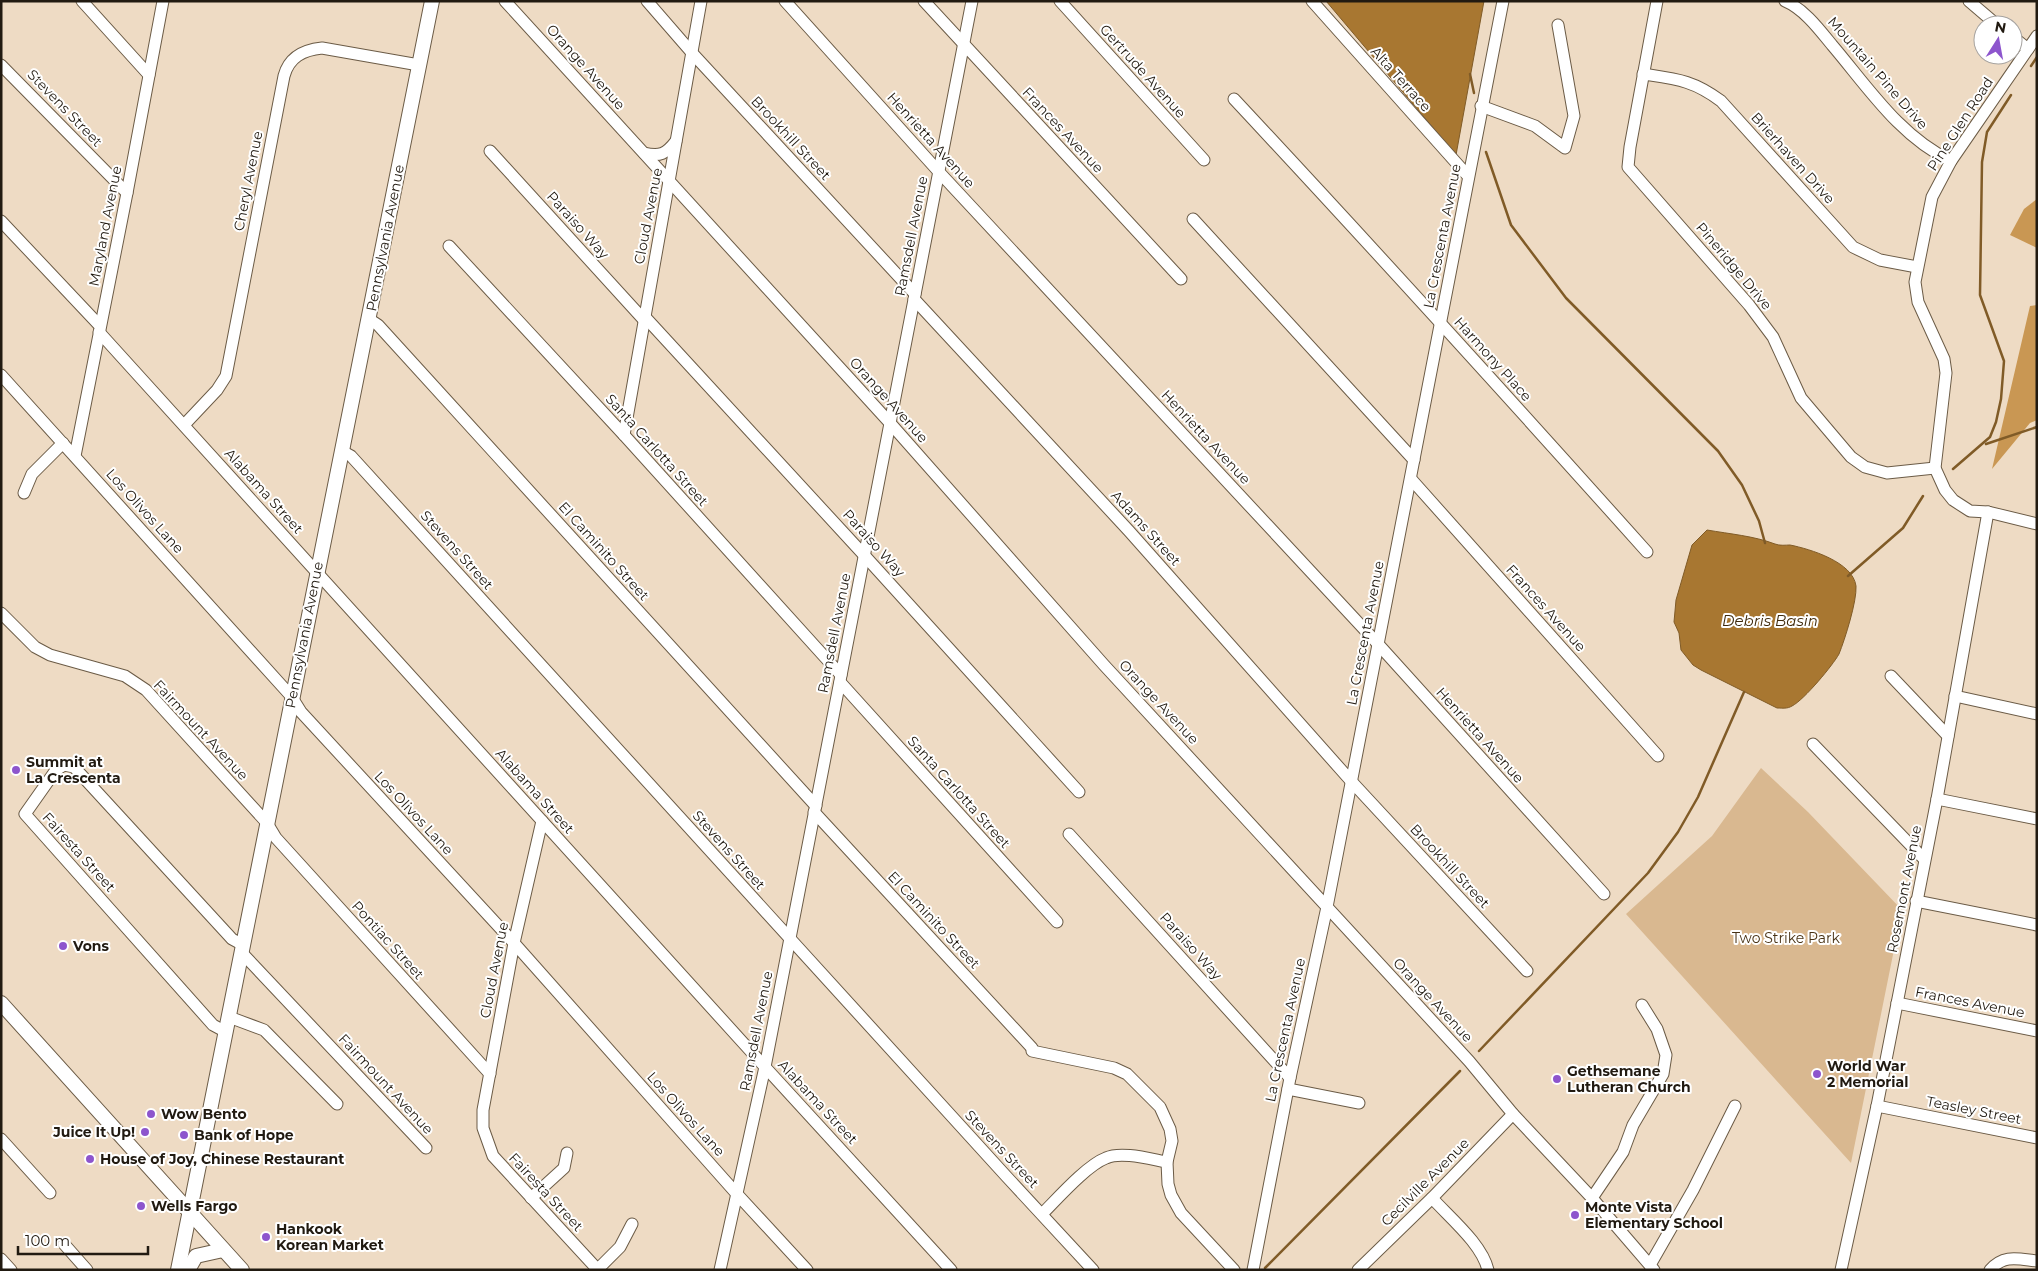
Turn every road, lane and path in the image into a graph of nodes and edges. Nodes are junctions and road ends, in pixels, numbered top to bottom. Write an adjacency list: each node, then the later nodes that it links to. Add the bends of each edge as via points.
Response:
1 (82, 1): 26 (street)
2 (163, 1): 26 (street, Maryland Avenue)
3 (432, 1): 24 (main road, Pennsylvania Avenue)
4 (505, 1): 31 (street, Orange Avenue)
5 (648, 1): 22 (street, Brookhill Street)
6 (701, 1): 22 (street, Cloud Avenue)
7 (786, 1): 34 (street, Henrietta Avenue)
8 (924, 1): 19 (street, Frances Avenue)
9 (972, 1): 19 (street, Ramsdell Avenue)
10 (1060, 1): 32 (street, Gertrude Avenue)
11 (1312, 1): 35 (street, Alta Terrace)
12 (1503, 1): 28 (street, La Crescenta Avenue)
13 (1657, 1): 25 (street, Pineridge Drive)
14 (1785, 1): 33 (street, Mountain Pine Drive, via 1812,21 1906,130)
15 (1970, 1): 16 (street)
16 (1986, 15)
17 (1558, 25): 28 (street, via 1574,116 1566,148 1535,126)
18 (2037, 36): 21 (street, Pine Glen Road)
19 (963, 45): 34 (street, Ramsdell Avenue); 42 (street, Frances Avenue)
20 (2023, 45): 21 (street)
21 (2028, 49): 33 (street, Pine Glen Road)
22 (693, 54): 29 (street, Cloud Avenue); 43 (street, Brookhill Street)
23 (1, 65): 37 (street, Stevens Street)
24 (419, 65): 44 (main road, Pennsylvania Avenue); 50 (street, Cheryl Avenue, via 322,48 309,49 291,62 284,76 226,376)
25 (1643, 74): 41 (street, Brierhaven Drive, via 1688,81 1704,88 1721,101 1853,247 1880,260); 56 (street, Pineridge Drive, via 1628,167 1774,337 1801,398 1851,457 1865,467 1887,473)
26 (149, 75): 37 (street, Maryland Avenue)
27 (1234, 99): 46 (street, Harmony Place)
28 (1482, 106): 35 (street, La Crescenta Avenue)
29 (678, 137): 31 (street, via 663,155); 36 (street, Cloud Avenue)
30 (490, 151): 45 (street, Paraiso Way)
31 (644, 153): 36 (street, Orange Avenue)
32 (1204, 160)
33 (1951, 162): 41 (street, Pine Glen Road, via 1932,197)
34 (939, 172): 43 (street, Ramsdell Avenue); 65 (street, Henrietta Avenue)
35 (1468, 176): 46 (street, La Crescenta Avenue)
36 (670, 182): 45 (street, Cloud Avenue); 49 (street, Orange Avenue)
37 (127, 193): 47 (street, Maryland Avenue)
38 (1193, 220): 55 (street)
39 (1, 221): 47 (street, Alabama Street)
40 (449, 246): 51 (street, Santa Carlotta Street)
41 (1918, 267): 56 (street, Pine Glen Road, via 1918,302 1944,359 1946,373)
42 (1181, 279)
43 (915, 296): 49 (street, Ramsdell Avenue); 74 (street, Adams Street, via 1130,531)
44 (369, 318): 53 (main road, Pennsylvania Avenue); 77 (street, El Caminito Street)
45 (645, 318): 51 (street, Cloud Avenue); 62 (street, Paraiso Way)
46 (1441, 323): 55 (street, La Crescenta Avenue); 61 (street, Harmony Place)
47 (100, 329): 50 (street, Alabama Street); 54 (street, Maryland Avenue)
48 (1, 375): 52 (street, Los Olivos Lane)
49 (890, 423): 62 (street, Ramsdell Avenue); 85 (street, Orange Avenue, via 1104,665)
50 (184, 425): 63 (street, Alabama Street)
51 (624, 435): 67 (street, Santa Carlotta Street)
52 (63, 443): 54 (street, Los Olivos Lane); 58 (street, via 32,474)
53 (342, 451): 63 (main road, Pennsylvania Avenue); 88 (street, Stevens Street, via 351,456)
54 (75, 456): 68 (street, Los Olivos Lane)
55 (1414, 460): 57 (street, La Crescenta Avenue)
56 (1935, 468): 59 (street, via 1940,482 1954,500 1970,511)
57 (1411, 479): 65 (street, La Crescenta Avenue); 73 (street, Frances Avenue)
58 (24, 493)
59 (1988, 512): 60 (street); 69 (street, Rosemont Avenue)
60 (2037, 524)
61 (1647, 552)
62 (864, 555): 67 (street, Ramsdell Avenue); 75 (street, Paraiso Way)
63 (317, 572): 68 (main road, Pennsylvania Avenue); 78 (street, Alabama Street)
64 (1, 613): 80 (street, Fairmount Avenue, via 42,651 124,676 146,690)
65 (1378, 644): 74 (street, La Crescenta Avenue); 83 (street, Henrietta Avenue)
66 (1891, 676): 71 (street)
67 (840, 678): 77 (street, Ramsdell Avenue); 86 (street, Santa Carlotta Street)
68 (292, 696): 80 (main road, Pennsylvania Avenue); 89 (street, Los Olivos Lane, via 301,712)
69 (1955, 696): 70 (street); 71 (street, Rosemont Avenue)
70 (2037, 714)
71 (1948, 736): 76 (street, Rosemont Avenue)
72 (1813, 744): 82 (street)
73 (1658, 756)
74 (1351, 781): 85 (street, La Crescenta Avenue); 91 (street, Brookhill Street)
75 (1079, 792)
76 (1937, 799): 79 (street); 82 (street, Rosemont Avenue)
77 (815, 809): 88 (street, Ramsdell Avenue); 111 (street, El Caminito Street, via 1032,1049 1114,1068 1127,1074 1160,1107 1172,1141)
78 (542, 820): 89 (street, Cloud Avenue); 98 (street, Alabama Street)
79 (2037, 820)
80 (267, 823): 90 (main road, Pennsylvania Avenue); 99 (street, Pontiac Street, via 276,838)
81 (1070, 834): 100 (street, Paraiso Way)
82 (1924, 859): 84 (street, Rosemont Avenue)
83 (1604, 894)
84 (1916, 901): 87 (street); 93 (street, Rosemont Avenue)
85 (1327, 907): 100 (street, La Crescenta Avenue); 105 (street, Orange Avenue, via 1469,1061)
86 (1057, 922)
87 (2037, 925)
88 (790, 939): 98 (street, Ramsdell Avenue); 118 (street, Stevens Street)
89 (514, 943): 99 (street, Cloud Avenue); 113 (street, Los Olivos Lane)
90 (243, 949): 95 (main road, Pennsylvania Avenue); 97 (street, Fairesta Street, via 74,767 64,765 56,770 25,814 213,1025); 109 (street, Fairmount Avenue)
91 (1527, 972)
92 (1, 1003): 117 (main road)
93 (1897, 1003): 96 (street, Frances Avenue); 104 (street, Rosemont Avenue)
94 (1642, 1006): 116 (street, via 1657,1030 1666,1055 1663,1074 1633,1125 1622,1152)
95 (229, 1017): 97 (main road, Pennsylvania Avenue); 102 (street, via 264,1030)
96 (2037, 1031)
97 (226, 1032): 117 (main road, Pennsylvania Avenue)
98 (765, 1067): 113 (street, Ramsdell Avenue); 133 (street, Alabama Street)
99 (490, 1074): 106 (street, Cloud Avenue)
100 (1289, 1083): 101 (street); 136 (street, La Crescenta Avenue)
101 (1359, 1103)
102 (337, 1104)
103 (1735, 1106): 124 (street)
104 (1876, 1106): 107 (street, Teasley Street); 139 (street, Rosemont Avenue)
105 (1513, 1114): 115 (street, Cecilville Avenue); 116 (street, Orange Avenue)
106 (483, 1127): 114 (street, Fairesta Street, via 492,1156)
107 (2037, 1138)
108 (1, 1139): 112 (street)
109 (426, 1148)
110 (567, 1153): 114 (street, via 564,1168)
111 (1167, 1162): 118 (street, via 1135,1156 1107,1157 1095,1164); 135 (street, El Caminito Street, via 1169,1189 1181,1213)
112 (50, 1193)
113 (736, 1193): 131 (street, Ramsdell Avenue); 132 (street, Los Olivos Lane)
114 (531, 1198): 130 (street, Fairesta Street)
115 (1432, 1198): 137 (street, Cecilville Avenue); 138 (street, via 1477,1247)
116 (1592, 1198): 124 (street, Orange Avenue)
117 (190, 1212): 121 (main road); 127 (main road, Pennsylvania Avenue)
118 (1042, 1214): 134 (street, Stevens Street)
119 (632, 1224): 130 (street, via 620,1247)
120 (64, 1244): 126 (street)
121 (223, 1250): 128 (main road, via 196,1256); 129 (main road)
122 (1, 1259): 125 (street)
123 (2037, 1261): 140 (street, via 2014,1258 1998,1261)
124 (1652, 1268)
125 (11, 1270)
126 (87, 1270)
127 (178, 1270)
128 (188, 1270)
129 (242, 1270)
130 (598, 1270)
131 (720, 1270)
132 (807, 1270)
133 (951, 1270)
134 (1093, 1270)
135 (1234, 1270)
136 (1253, 1270)
137 (1358, 1270)
138 (1488, 1270)
139 (1841, 1270)
140 (1990, 1270)

